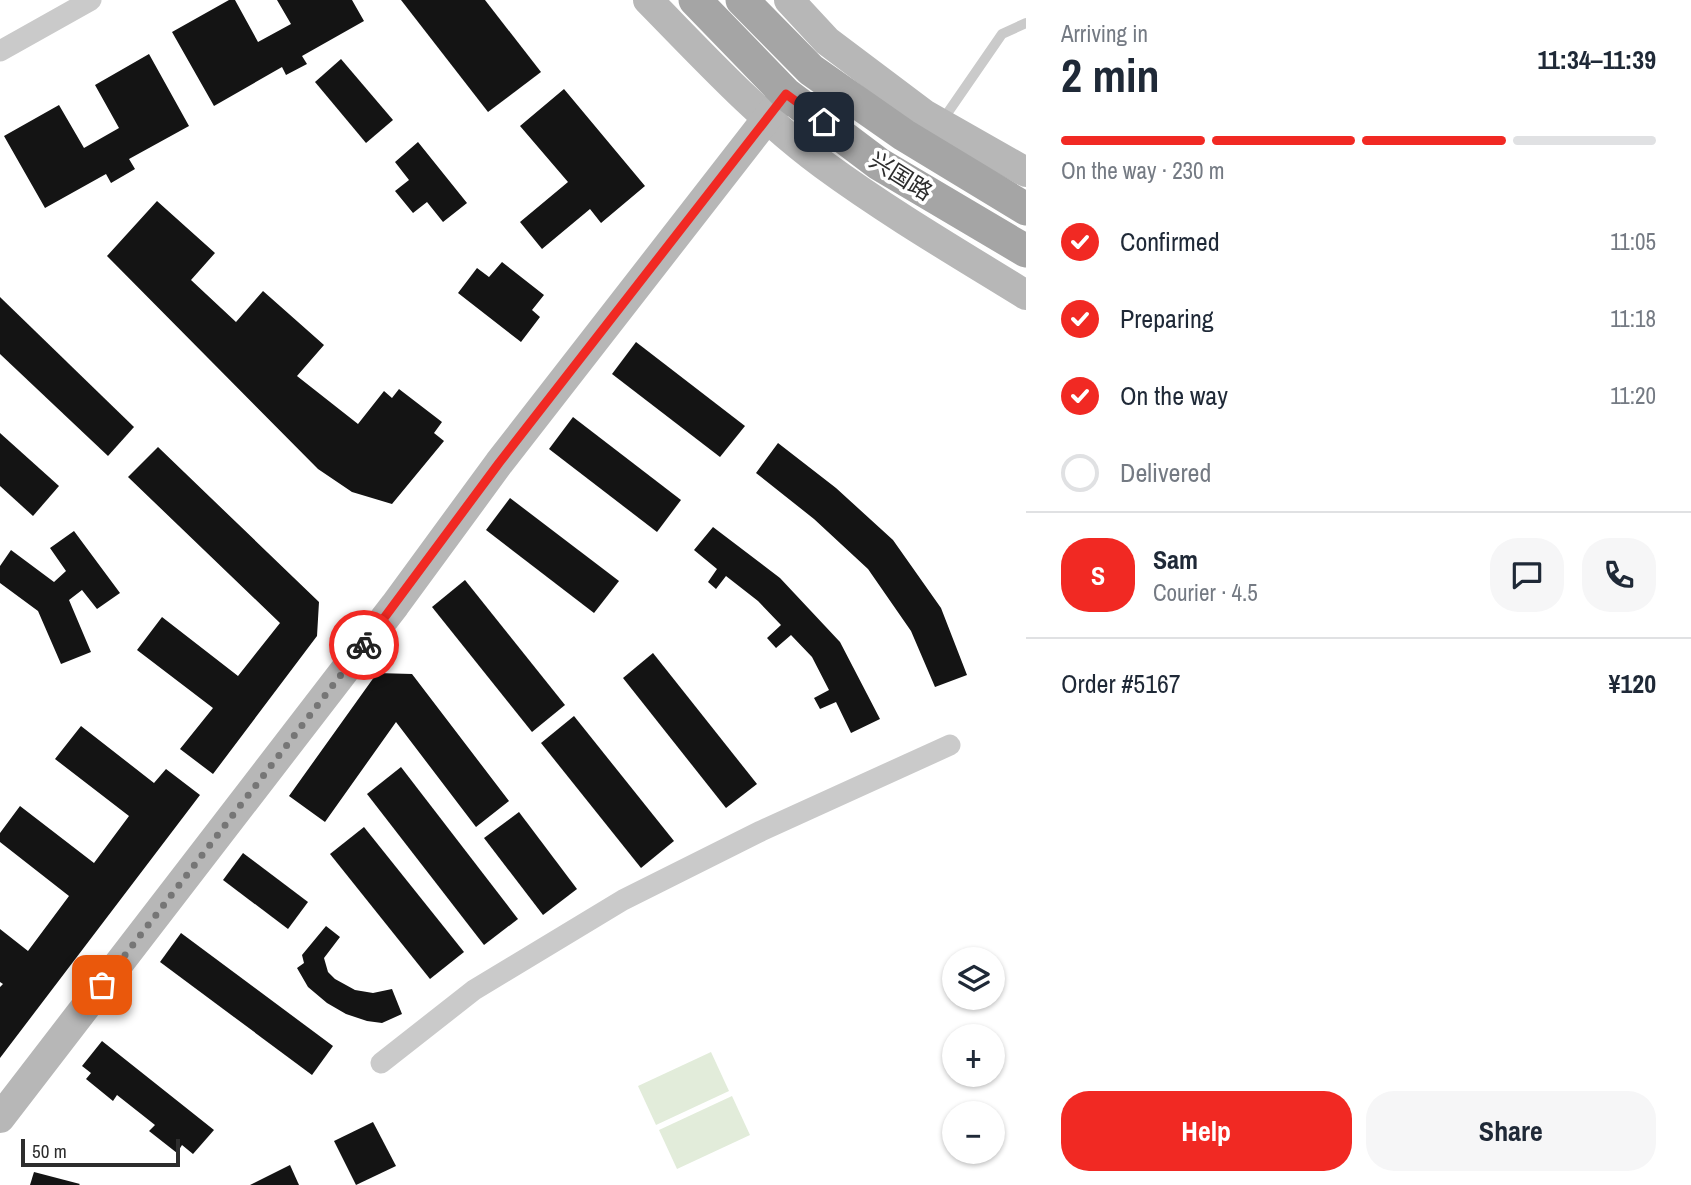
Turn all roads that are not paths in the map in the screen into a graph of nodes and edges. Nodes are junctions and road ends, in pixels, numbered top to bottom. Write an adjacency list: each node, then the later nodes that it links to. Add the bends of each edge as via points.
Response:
1 (91, 0): 7 (street)
2 (648, 0): 8 (street, via 736,89)
3 (695, 0): 8 (main road, 兴国路)
4 (742, 0): 11 (main road, 兴国路, via 811,70 904,135)
5 (789, 0): 9 (street, via 827,41)
6 (1026, 23): 9 (lane, via 1002,34)
7 (0, 51)
8 (777, 106): 12 (main road, 兴国路); 13 (street, via 822,164); 16 (street)
9 (940, 123): 10 (street)
10 (1026, 172)
11 (1026, 209)
12 (1026, 251)
13 (1026, 295)
14 (950, 745): 15 (street, via 623,900 474,990)
15 (381, 1063)
16 (0, 1118)

